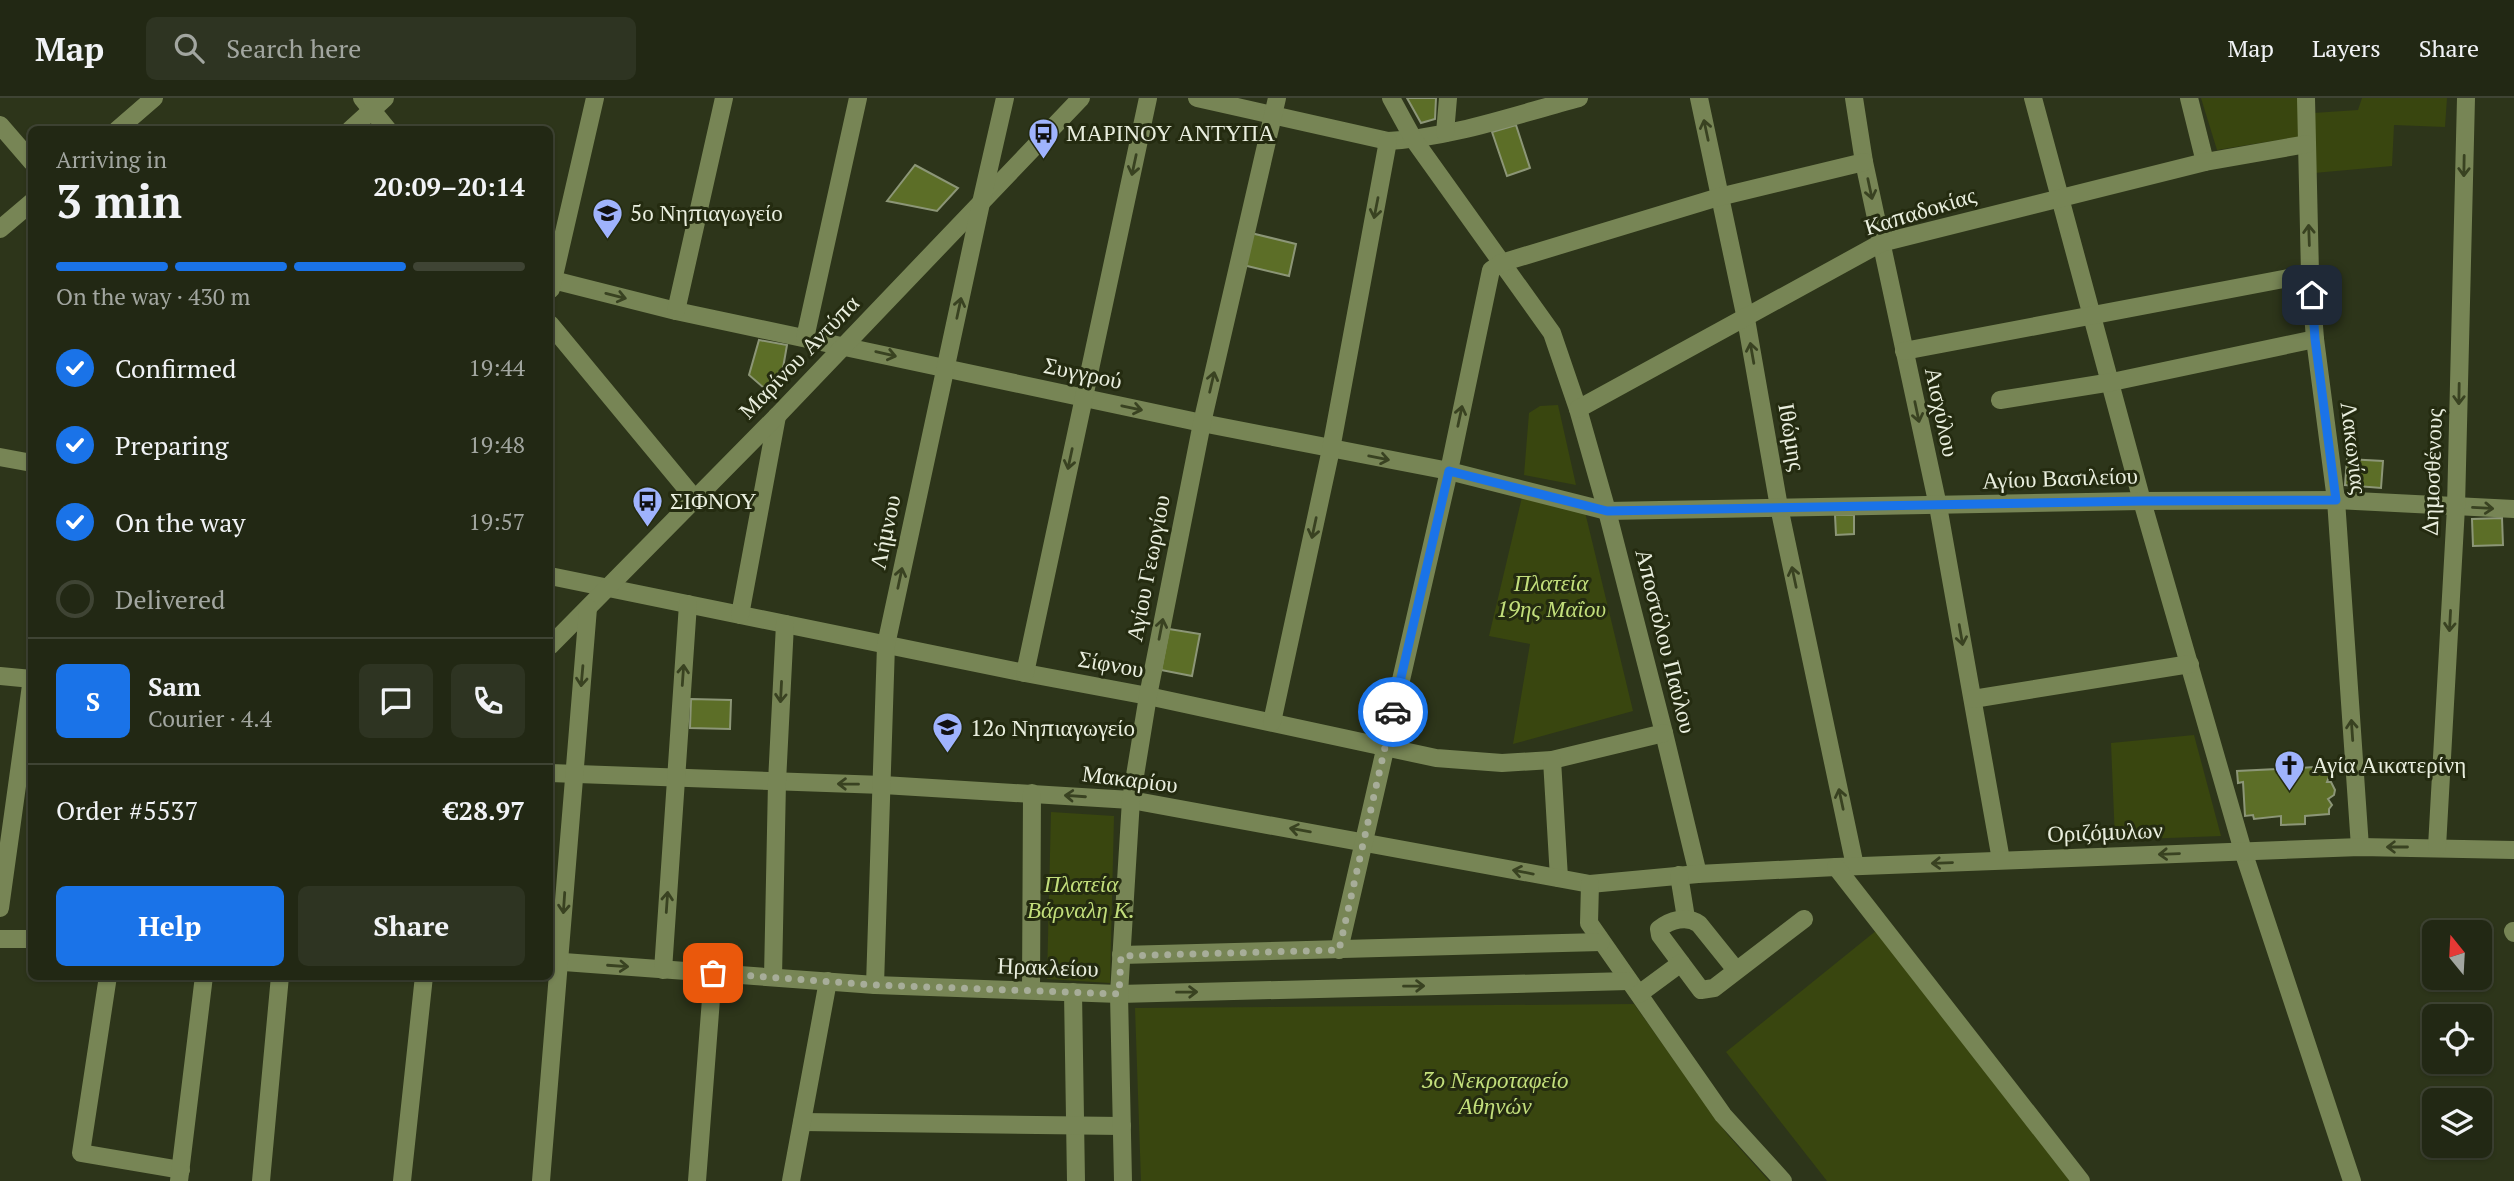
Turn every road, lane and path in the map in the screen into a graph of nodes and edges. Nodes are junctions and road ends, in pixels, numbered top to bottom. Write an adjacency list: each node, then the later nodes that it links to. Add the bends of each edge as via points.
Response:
1 (134, 98): 22 (street)
2 (154, 98): 22 (street)
3 (595, 98): 40 (street)
4 (724, 98): 42 (street)
5 (858, 98): 46 (street)
6 (1005, 98): 34 (street, Λήμνου)
7 (1081, 98): 34 (street, Μαρίνου Αντύπα)
8 (1149, 98): 52 (street, one-way to 52)
9 (1197, 98): 20 (street)
10 (1391, 98): 26 (street, Αποστόλου Παύλου)
11 (1448, 98): 25 (street)
12 (1699, 98): 32 (street, Ιθώμης, one-way to 12)
13 (1854, 98): 30 (street, Αισχύλου)
14 (2033, 98): 33 (street)
15 (2189, 98): 31 (street)
16 (2306, 98): 28 (street, Λακωνίας)
17 (2466, 98): 66 (street, Δημοσθένους, one-way to 66)
18 (1569, 99): 25 (street)
19 (373, 102): 23 (street); 24 (street)
20 (1276, 106): 27 (street); 56 (street, Αγίου Γεωργίου, one-way to 20)
21 (0, 125): 29 (street)
22 (125, 126)
23 (352, 126)
24 (386, 126)
25 (1445, 133): 26 (street)
26 (1414, 140): 27 (street); 38 (street, Αποστόλου Παύλου)
27 (1388, 141): 57 (street, one-way to 57)
28 (2307, 144): 31 (street, Καπαδοκίας); 39 (street, Λακωνίας, one-way to 28)
29 (28, 157)
30 (1864, 162): 32 (street); 37 (street, Αισχύλου, one-way to 37)
31 (2205, 162): 33 (street, Καπαδοκίας)
32 (1719, 197): 38 (street); 44 (street, Ιθώμης)
33 (2061, 197): 37 (street, Καπαδοκίας); 43 (street)
34 (981, 202): 48 (street, Μαρίνου Αντύπα); 50 (street, Λήμνου, one-way to 34)
35 (28, 205): 36 (street)
36 (0, 229)
37 (1881, 243): 44 (street, Καπαδοκίας); 49 (street, Αισχύλου)
38 (1501, 263): 54 (street, Αποστόλου Παύλου, via 1552,333); 60 (street, one-way to 38, via 1491,270)
39 (2310, 274): 43 (street); 47 (street, Λακωνίας)
40 (553, 276)
41 (553, 285): 42 (street, Συγγρού, one-way to 42)
42 (676, 310): 46 (street, Συγγρού)
43 (2091, 313): 49 (street); 51 (street)
44 (1746, 319): 54 (street, Καπαδοκίας); 65 (street, Ιθώμης, one-way to 44)
45 (553, 328): 61 (street)
46 (805, 338): 48 (street, Συγγρού)
47 (2315, 339): 51 (street); 62 (street, Λακωνίας)
48 (844, 345): 50 (street, Συγγρού, one-way to 50); 55 (street, Μαρίνου Αντύπα)
49 (1904, 351): 64 (street, Αισχύλου, one-way to 64)
50 (947, 368): 52 (street, Συγγρού); 76 (street, Λήμνου, one-way to 50)
51 (2112, 382): 53 (street); 63 (street)
52 (1083, 397): 56 (street, Συγγρού, one-way to 56); 78 (street, one-way to 78)
53 (2000, 400)
54 (1578, 409): 68 (street, Αποστόλου Παύλου)
55 (777, 416): 61 (street, Μαρίνου Αντύπα); 73 (street)
56 (1202, 423): 57 (street, Συγγρού); 81 (street, Αγίου Γεωργίου, one-way to 56)
57 (1331, 449): 60 (street, Συγγρού, one-way to 60); 84 (street, one-way to 84)
58 (0, 457): 59 (street)
59 (28, 462)
60 (1449, 471): 68 (street, Συγγρού); 86 (street)
61 (695, 499): 70 (street, Μαρίνου Αντύπα)
62 (2336, 500): 63 (street, Αγίου Βασιλείου); 66 (street, Αγίου Βασιλείου); 96 (street, Λακωνίας, one-way to 62)
63 (2142, 501): 64 (street, Αγίου Βασιλείου); 77 (street)
64 (1938, 506): 65 (street, Αγίου Βασιλείου); 82 (street, Αισχύλου, one-way to 82)
65 (1780, 507): 68 (street, Αγίου Βασιλείου); 101 (street, Ιθώμης, one-way to 65)
66 (2456, 507): 67 (street, Αγίου Βασιλείου, one-way to 67); 97 (street, Δημοσθένους, one-way to 97)
67 (2514, 509)
68 (1607, 511): 85 (street, Αποστόλου Παύλου)
69 (553, 577): 70 (street, Σίφνου)
70 (609, 588): 71 (street, Σίφνου); 72 (street, Μαρίνου Αντύπα)
71 (688, 604): 73 (street, Σίφνου); 90 (street, one-way to 71)
72 (588, 608): 75 (street, Μαρίνου Αντύπα); 89 (street, one-way to 89)
73 (740, 615): 74 (street, Σίφνου)
74 (785, 624): 76 (street, Σίφνου); 91 (street, one-way to 91)
75 (553, 643)
76 (886, 645): 78 (street, Σίφνου); 92 (street, Λήμνου)
77 (2190, 664): 82 (street); 99 (street)
78 (1025, 673): 81 (street, Σίφνου)
79 (0, 676): 80 (street)
80 (28, 679)
81 (1148, 695): 84 (street, Σίφνου); 94 (street, Αγίου Γεωργίου)
82 (1973, 699): 100 (street, Αισχύλου)
83 (28, 701): 107 (street)
84 (1272, 722): 86 (street, Σίφνου)
85 (1664, 733): 87 (street, Σίφνου); 103 (street, Αποστόλου Παύλου)
86 (1385, 746): 87 (street, Σίφνου, via 1436,758 1502,763); 95 (street)
87 (1552, 760): 105 (street)
88 (553, 773): 89 (street, Μακαρίου)
89 (573, 774): 90 (street, Μακαρίου); 115 (street, one-way to 115)
90 (676, 779): 91 (street, Μακαρίου); 117 (street, one-way to 90)
91 (777, 782): 92 (street, Μακαρίου, one-way to 91); 120 (street)
92 (883, 785): 93 (street, Μακαρίου); 127 (street, Λήμνου)
93 (1032, 793): 94 (street, Μακαρίου, one-way to 93); 129 (street)
94 (1131, 800): 95 (street, Μακαρίου, one-way to 94); 114 (street, Αγίου Γεωργίου)
95 (1363, 841): 105 (street, Μακαρίου, one-way to 95); 113 (street)
96 (2360, 847): 97 (street, Οριζόμυλων, one-way to 96); 99 (street, Οριζόμυλων)
97 (2437, 847): 98 (street, Οριζόμυλων)
98 (2514, 850)
99 (2243, 851): 100 (street, Οριζόμυλων, one-way to 100); 145 (street)
100 (2001, 860): 101 (street, Οριζόμυλων, one-way to 101)
101 (1855, 866): 102 (street, Οριζόμυλων)
102 (1836, 867): 103 (street, Οριζόμυλων); 144 (street)
103 (1698, 874): 104 (street, Μακαρίου)
104 (1679, 875): 106 (street, Μακαρίου); 108 (street)
105 (1559, 878): 106 (street, Μακαρίου)
106 (1590, 884): 112 (street, via 1589,923)
107 (0, 908)
108 (1686, 918): 116 (street, via 1659,929); 118 (street, via 1699,924)
109 (1804, 919): 118 (street)
110 (0, 939): 111 (street)
111 (28, 939)
112 (1601, 942): 113 (street); 128 (street)
113 (1339, 950): 114 (street)
114 (1121, 956): 131 (street, Αγίου Γεωργίου)
115 (554, 962): 117 (street, Ηρακλείου, one-way to 117)
116 (1681, 963): 118 (street, via 1701,990 1714,988); 128 (street)
117 (663, 970): 119 (street, Ηρακλείου)
118 (1736, 970)
119 (713, 973): 120 (street, Ηρακλείου); 139 (street)
120 (773, 977): 126 (street, Ηρακλείου)
121 (107, 980): 135 (street, via 81,1153)
122 (204, 980): 135 (street)
123 (280, 980): 136 (street)
124 (424, 980): 137 (street)
125 (553, 980): 138 (street)
126 (828, 981): 127 (street, Ηρακλείου); 132 (street)
127 (875, 985): 129 (street, Ηρακλείου)
128 (1634, 987): 131 (street, Ηρακλείου, one-way to 128); 143 (street, via 1723,1115)
129 (1031, 990): 130 (street, Ηρακλείου)
130 (1073, 992): 131 (street, Ηρακλείου); 133 (street)
131 (1119, 994): 134 (street, Αγίου Γεωργίου)
132 (802, 1122): 133 (street); 140 (street)
133 (1076, 1126): 134 (street); 141 (street)
134 (1122, 1126): 142 (street, Αγίου Γεωργίου)
135 (180, 1176)
136 (261, 1181)
137 (402, 1181)
138 (541, 1181)
139 (697, 1181)
140 (791, 1181)
141 (1076, 1181)
142 (1122, 1181)
143 (1783, 1181)
144 (2081, 1181)
145 (2352, 1181)

